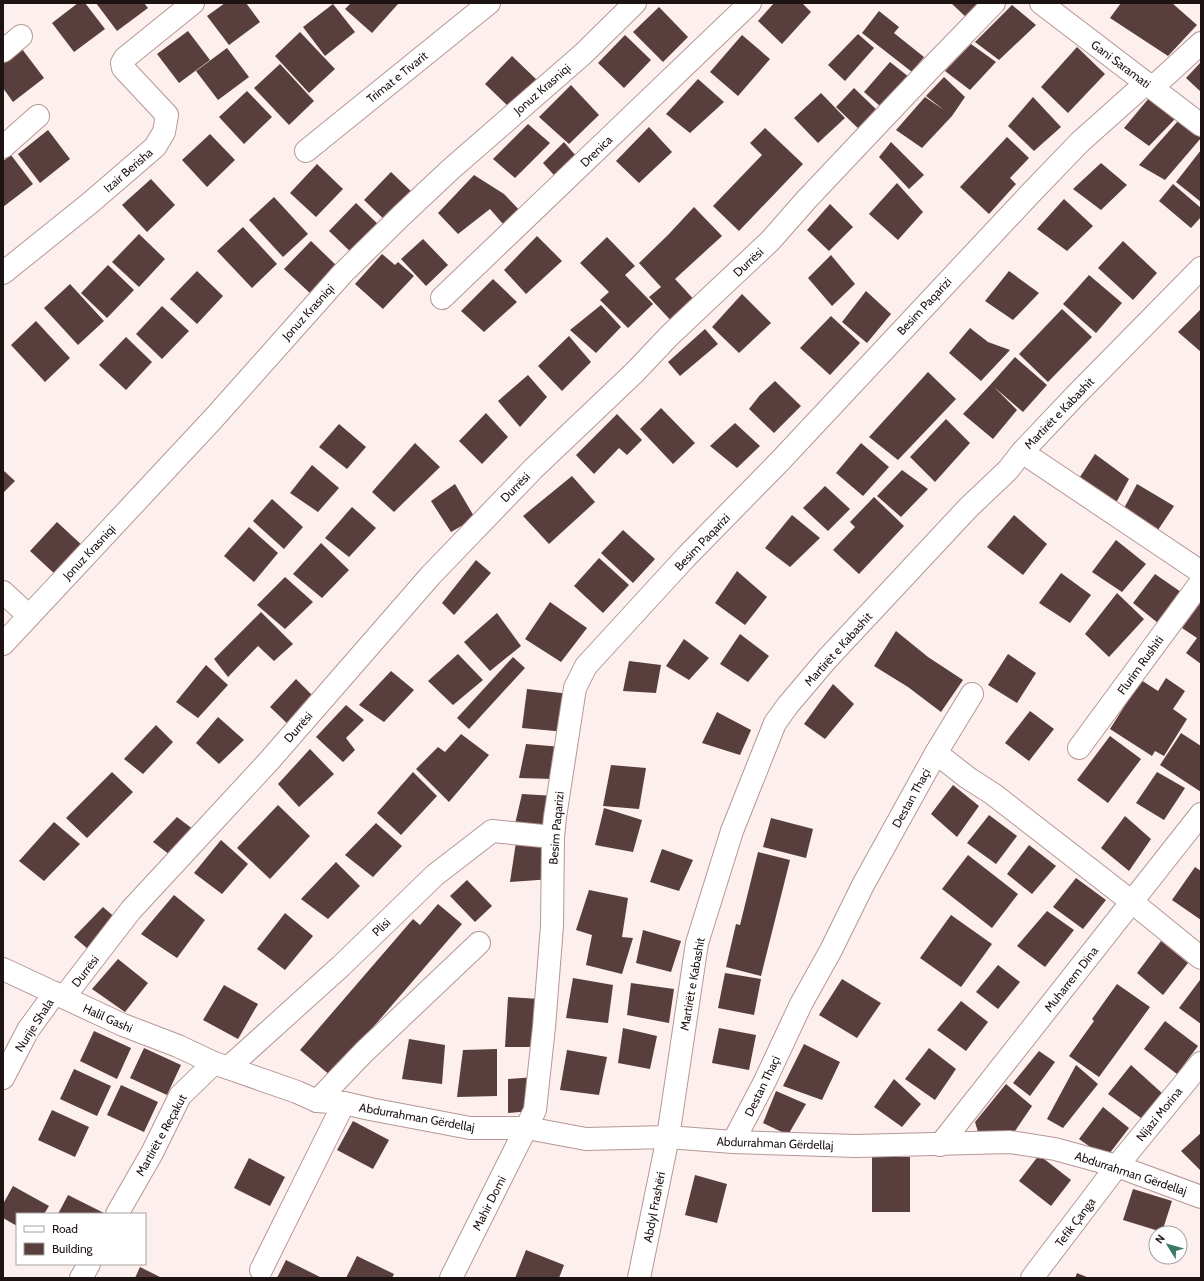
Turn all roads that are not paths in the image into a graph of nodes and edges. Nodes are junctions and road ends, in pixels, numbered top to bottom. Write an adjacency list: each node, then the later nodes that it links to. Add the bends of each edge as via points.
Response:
1 (193, 3): 16 (street, Izair Berisha, via 122,63 122,68 167,115 164,132 155,147)
2 (488, 3): 14 (street, Trimat e Tivarit)
3 (635, 3): 22 (street, Jonuz Krasniqi, via 583,54 413,205 343,273 213,419)
4 (750, 3): 17 (street, Drenica)
5 (994, 3): 33 (street, Durrësi, via 770,241 534,468 436,569 269,761 131,910)
6 (1040, 3): 10 (street, Gani Saramati)
7 (22, 36): 9 (street)
8 (1201, 43): 10 (street, Besim Paqarizi)
9 (3, 51)
10 (1149, 85): 12 (street, Gani Saramati); 28 (street, Besim Paqarizi, via 1080,142 781,460 686,556 586,666 575,688)
11 (38, 116): 13 (street)
12 (1201, 125)
13 (3, 147)
14 (306, 152)
15 (1201, 268): 18 (street, Martirët e Kabashit)
16 (3, 273)
17 (442, 298)
18 (1022, 452): 19 (street); 40 (street, Martirët e Kabashit, via 1008,470 968,508 827,659 774,723 732,831 697,943)
19 (1201, 572)
20 (1201, 582): 25 (street, Flurim Rushiti)
21 (3, 592): 22 (street)
22 (29, 616): 23 (street, Jonuz Krasniqi)
23 (3, 644)
24 (972, 694): 26 (street)
25 (1079, 748)
26 (936, 753): 29 (street, Destan Thaçi); 41 (street, Destan Thaçi, via 863,885)
27 (1201, 814): 29 (street, Muharrem Dina)
28 (553, 837): 35 (street, Plisi, via 492,831 435,875 341,966); 39 (street, Besim Paqarizi, via 552,926 544,1027 535,1110)
29 (1132, 902): 31 (street, Destan Thaçi); 42 (street, Muharrem Dina)
30 (479, 943): 37 (street)
31 (1201, 958)
32 (3, 969): 33 (street, Halil Gashi)
33 (60, 995): 35 (street, Halil Gashi, via 123,1026); 36 (street, Nurije Shala, via 28,1030)
34 (1201, 1063): 43 (street, Nijazi Morina)
35 (221, 1065): 37 (street, Abdurrahman Gërdellaj); 45 (street, Martirët e Reçakut, via 180,1096 152,1153)
36 (3, 1078)
37 (317, 1100): 38 (street, Abdurrahman Gërdellaj)
38 (344, 1103): 39 (street, Abdurrahman Gërdellaj, via 470,1128); 47 (street, Abdurrahman Gërdellaj)
39 (527, 1128): 40 (street, Abdurrahman Gërdellaj, via 586,1138); 49 (street, Mahir Domi)
40 (668, 1137): 41 (street, Abdurrahman Gërdellaj); 50 (street, Abdyl Frashëri)
41 (733, 1142): 42 (street, Abdurrahman Gërdellaj, via 856,1146)
42 (940, 1145): 43 (street, Abdurrahman Gërdellaj, via 1010,1142 1054,1149)
43 (1117, 1166): 44 (street, Abdurrahman Gërdellaj); 51 (street, Tefik Çanga)
44 (1201, 1197)
45 (118, 1213)
46 (88, 1265): 48 (street)
47 (261, 1270)
48 (81, 1278)
49 (451, 1278)
50 (639, 1278)
51 (1032, 1278)

